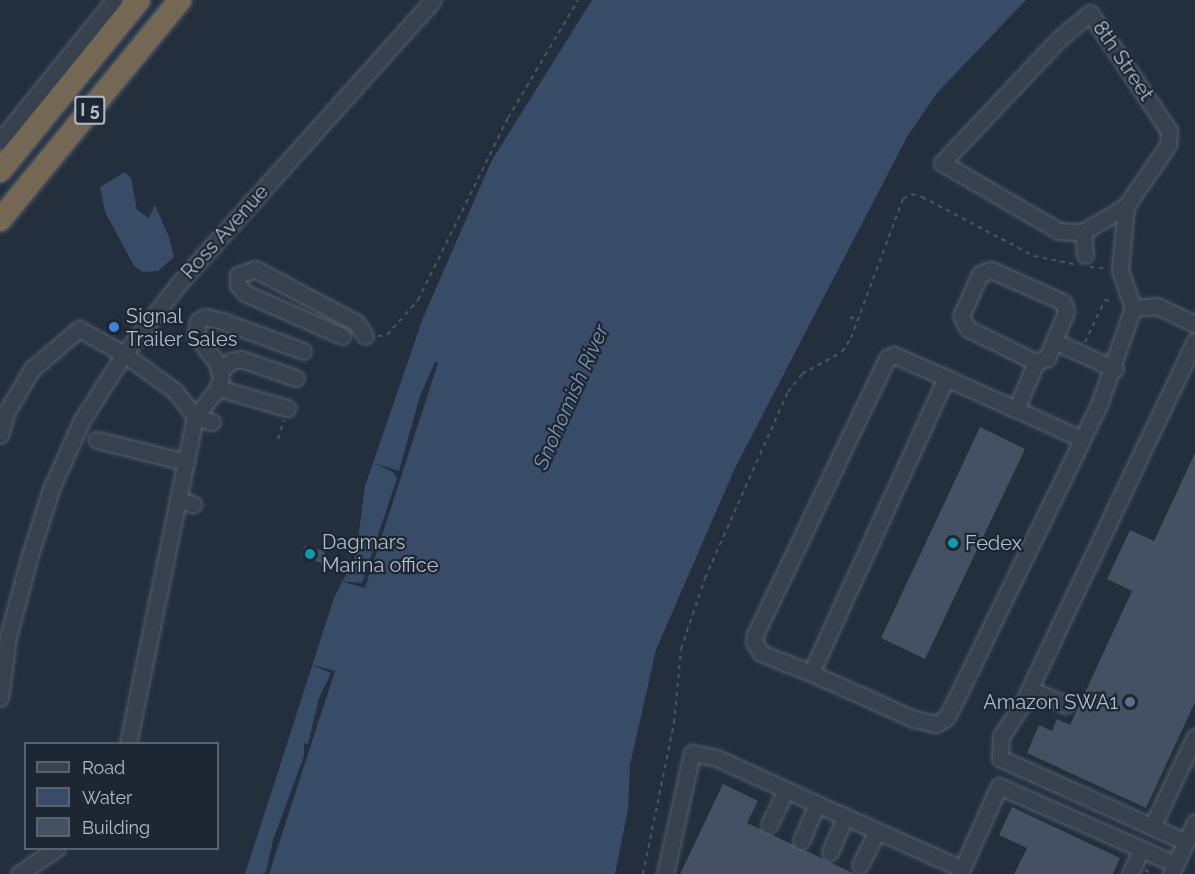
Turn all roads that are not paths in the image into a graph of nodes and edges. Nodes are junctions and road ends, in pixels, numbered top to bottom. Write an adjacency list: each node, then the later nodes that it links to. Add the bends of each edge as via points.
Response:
1 (114, 0): 5 (street)
2 (139, 0): 6 (highway, I 5)
3 (180, 0): 8 (highway, I 5)
4 (433, 0): 18 (street, Ross Avenue, via 181,280)
5 (0, 141)
6 (0, 171)
7 (1126, 206): 9 (street); 9 (street, 8th Street, via 1168,145 1169,131 1090,13 1059,39 942,163 1059,231); 11 (street, 8th Street, via 1120,270)
8 (0, 220)
9 (1083, 232): 10 (street)
10 (1085, 255)
11 (1133, 308): 12 (street, via 1157,306); 20 (street)
12 (1195, 324)
13 (342, 336): 14 (street, via 245,293 238,285 238,275 255,269 357,323)
14 (365, 336)
15 (1054, 341): 19 (street, via 1047,358); 19 (street, via 1066,311 1063,302 991,270 980,274 962,316 963,323); 20 (street)
16 (1195, 341): 35 (street)
17 (303, 351): 21 (street, via 205,317 198,321 196,335)
18 (124, 354): 27 (street, via 175,391); 29 (street, via 79,329 32,369 7,411); 33 (street, Ross Avenue, via 82,420 51,489)
19 (1036, 362): 26 (street)
20 (1115, 369): 30 (street)
21 (219, 371): 22 (street, via 231,361 241,359); 24 (street)
22 (296, 378)
23 (946, 378): 26 (street); 34 (street); 34 (street, via 894,355 887,358 755,635 754,642 761,653)
24 (218, 388): 25 (street); 27 (street)
25 (287, 408)
26 (1016, 409): 30 (street)
27 (195, 417): 28 (street); 32 (street)
28 (212, 422)
29 (0, 435)
30 (1082, 439): 34 (street, via 946,718 936,724 914,719)
31 (97, 440): 32 (street)
32 (193, 453): 39 (street, via 186,502)
33 (2, 664): 36 (street, Ross Avenue)
34 (811, 673)
35 (1030, 689): 37 (street); 45 (street, via 1001,736 1000,758)
36 (0, 698)
37 (1066, 705)
38 (1195, 737): 45 (street)
39 (128, 742)
40 (786, 790): 41 (street); 44 (street); 57 (street, via 717,759 692,753)
41 (818, 804): 42 (street); 47 (street)
42 (845, 816): 46 (street); 51 (street)
43 (1195, 822): 48 (street)
44 (770, 825)
45 (1152, 827): 48 (street)
46 (877, 831): 52 (street); 55 (street)
47 (801, 842)
48 (1185, 842): 53 (street)
49 (1141, 849): 53 (street); 54 (street); 55 (street, via 999,786)
50 (55, 850): 56 (street)
51 (830, 852)
52 (860, 865)
53 (1173, 869)
54 (1135, 871)
55 (961, 872)
56 (19, 874)
57 (665, 874)

